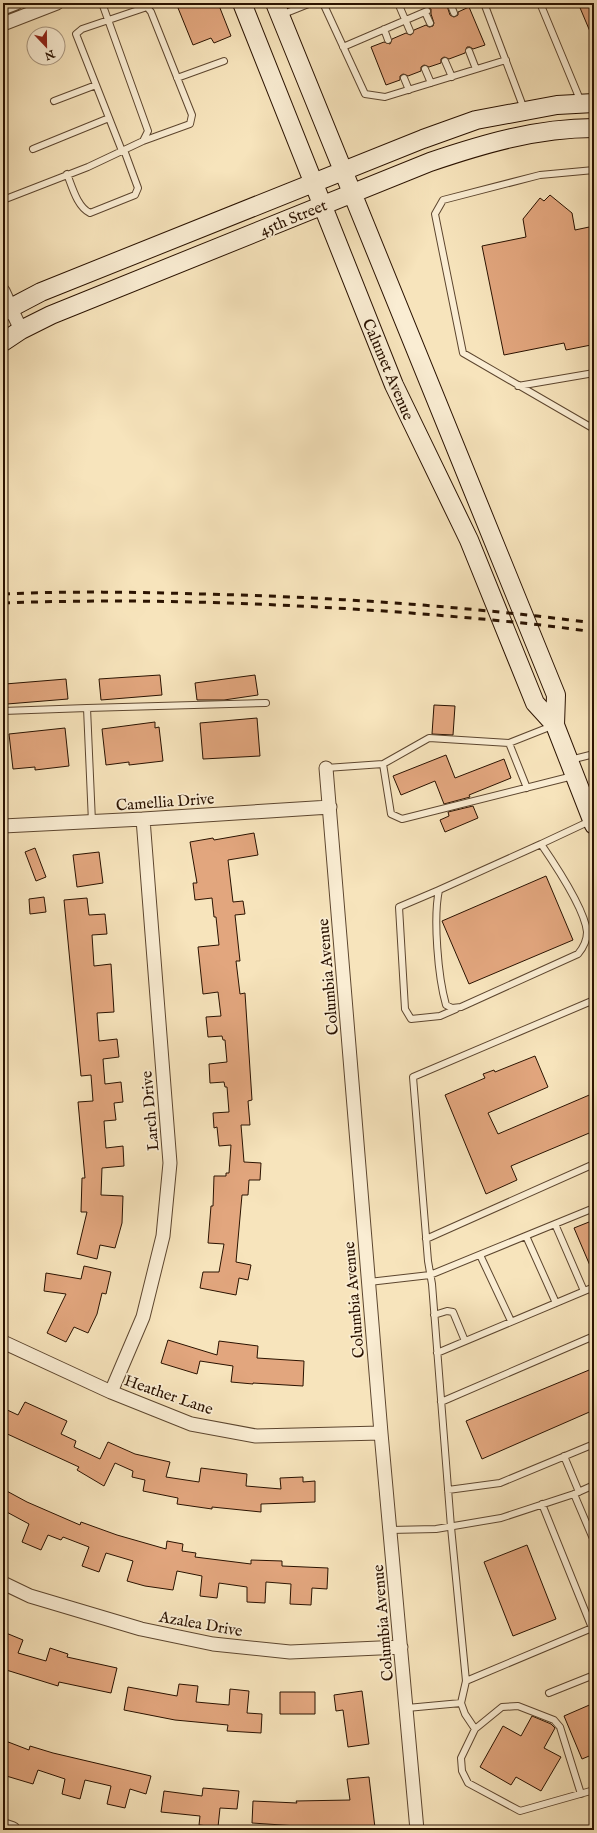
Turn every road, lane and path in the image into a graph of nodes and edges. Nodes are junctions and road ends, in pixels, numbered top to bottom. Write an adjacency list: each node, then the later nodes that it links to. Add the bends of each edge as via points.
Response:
1 (16, 3): 11 (street)
2 (57, 3): 16 (street)
3 (102, 3): 14 (lane)
4 (242, 3): 45 (main road, Calumet Avenue)
5 (311, 3): 12 (lane)
6 (323, 3): 21 (lane)
7 (398, 3): 15 (lane)
8 (450, 3): 13 (lane)
9 (484, 3): 23 (lane)
10 (540, 3): 35 (lane)
11 (3, 8)
12 (278, 9): 42 (main road, Calumet Avenue)
13 (454, 13)
14 (108, 20): 29 (lane, via 147,7); 32 (lane, via 82,29 76,34); 39 (lane, via 148,131)
15 (406, 20): 17 (lane, via 426,11); 18 (lane); 19 (lane)
16 (3, 24)
17 (430, 24)
18 (384, 29): 20 (lane); 21 (lane)
19 (410, 31)
20 (388, 40)
21 (343, 47): 33 (lane, via 365,94 385,97)
22 (469, 51): 27 (lane)
23 (506, 60): 27 (lane); 36 (lane)
24 (224, 61): 29 (lane)
25 (445, 61): 28 (lane)
26 (425, 69): 31 (lane)
27 (476, 69): 28 (lane)
28 (452, 77): 31 (lane)
29 (177, 78): 39 (lane, via 192,115 190,124)
30 (404, 78): 33 (lane)
31 (431, 83): 33 (lane)
32 (96, 84): 34 (lane); 37 (lane)
33 (409, 90)
34 (54, 101)
35 (588, 103): 36 (main road, 45th Street)
36 (525, 110): 42 (main road, 45th Street, via 476,120)
37 (109, 118): 40 (lane); 41 (lane)
38 (594, 128): 46 (main road, 45th Street, via 534,133 482,144)
39 (143, 142): 41 (lane)
40 (33, 149)
41 (123, 151): 44 (lane); 44 (lane, via 138,188 134,195 90,213 84,211)
42 (343, 170): 45 (main road, 45th Street); 46 (main road, Calumet Avenue)
43 (594, 170): 54 (lane, via 540,175 443,200 435,214 463,353)
44 (67, 174): 47 (lane)
45 (314, 183): 48 (main road, Calumet Avenue); 50 (main road, 45th Street, via 48,289)
46 (352, 193): 48 (main road, 45th Street); 59 (main road, Calumet Avenue, via 556,695)
47 (3, 200)
48 (323, 205): 51 (main road, 45th Street, via 51,315); 59 (main road, Calumet Avenue, via 394,384 469,540 535,703)
49 (3, 291): 50 (street)
50 (6, 310): 51 (street)
51 (21, 330): 52 (main road, 45th Street)
52 (3, 342)
53 (594, 372): 54 (lane)
54 (518, 386): 55 (lane)
55 (594, 429)
56 (266, 703): 57 (lane)
57 (87, 708): 58 (lane); 68 (lane)
58 (3, 712)
59 (555, 725): 60 (lane); 64 (main road, Calumet Avenue)
60 (509, 743): 62 (lane, via 429,738); 65 (lane)
61 (594, 754): 64 (lane)
62 (383, 764): 63 (lane); 65 (lane, via 391,814 402,819)
63 (326, 768): 66 (street, Columbia Avenue)
64 (572, 768): 65 (lane); 69 (main road, Calumet Avenue)
65 (526, 788)
66 (330, 807): 67 (street, Camellia Drive); 82 (street, Columbia Avenue)
67 (143, 820): 68 (street, Camellia Drive); 92 (street, Larch Drive, via 170,1163 164,1236 143,1317)
68 (92, 822): 70 (street, Camellia Drive)
69 (593, 823): 71 (lane)
70 (3, 826)
71 (541, 844): 72 (lane); 74 (lane, via 566,884 585,924 585,945 578,954)
72 (439, 890): 74 (lane, via 436,905 444,998 446,1005 452,1008); 74 (lane, via 399,907 405,1009 411,1019 440,1016)
73 (594, 1000): 79 (lane, via 413,1077)
74 (461, 1007)
75 (594, 1164): 79 (lane)
76 (594, 1208): 77 (lane)
77 (555, 1224): 78 (lane); 84 (lane)
78 (526, 1236): 80 (lane); 85 (lane)
79 (426, 1239): 81 (lane)
80 (480, 1255): 81 (lane); 87 (lane)
81 (430, 1275): 82 (lane); 86 (lane)
82 (369, 1282): 94 (street, Columbia Avenue)
83 (594, 1286): 84 (lane)
84 (584, 1291): 85 (lane)
85 (556, 1302): 87 (lane)
86 (434, 1315): 89 (lane, via 453,1312); 91 (lane)
87 (511, 1321): 89 (lane)
88 (594, 1336): 93 (lane)
89 (465, 1340): 91 (lane)
90 (3, 1342): 92 (street, Heather Lane)
91 (437, 1353): 93 (lane)
92 (111, 1392): 94 (street, Heather Lane, via 191,1424 256,1436)
93 (441, 1402): 98 (lane)
94 (381, 1432): 102 (street, Columbia Avenue)
95 (594, 1444): 96 (lane)
96 (564, 1456): 98 (lane, via 500,1483); 99 (lane)
97 (594, 1485): 99 (lane)
98 (448, 1490): 101 (lane)
99 (577, 1493): 100 (lane); 103 (lane)
100 (542, 1504): 101 (lane, via 501,1518); 107 (lane, via 592,1628)
101 (451, 1527): 102 (lane); 107 (lane)
102 (390, 1530): 105 (street, Columbia Avenue)
103 (594, 1541)
104 (3, 1583): 105 (street, Azalea Drive, via 30,1596 141,1630 213,1644 290,1652)
105 (401, 1647): 110 (street, Columbia Avenue)
106 (594, 1675): 108 (lane)
107 (466, 1681): 109 (lane)
108 (549, 1693)
109 (461, 1703): 110 (lane); 111 (lane)
110 (406, 1708): 116 (street, Columbia Avenue)
111 (475, 1729): 113 (lane, via 502,1707 518,1706 554,1720 560,1727); 113 (lane, via 461,1758 462,1771 468,1784 520,1811)
112 (594, 1790): 113 (lane)
113 (581, 1794)
114 (3, 1828): 115 (street)
115 (12, 1830)
116 (417, 1830)

